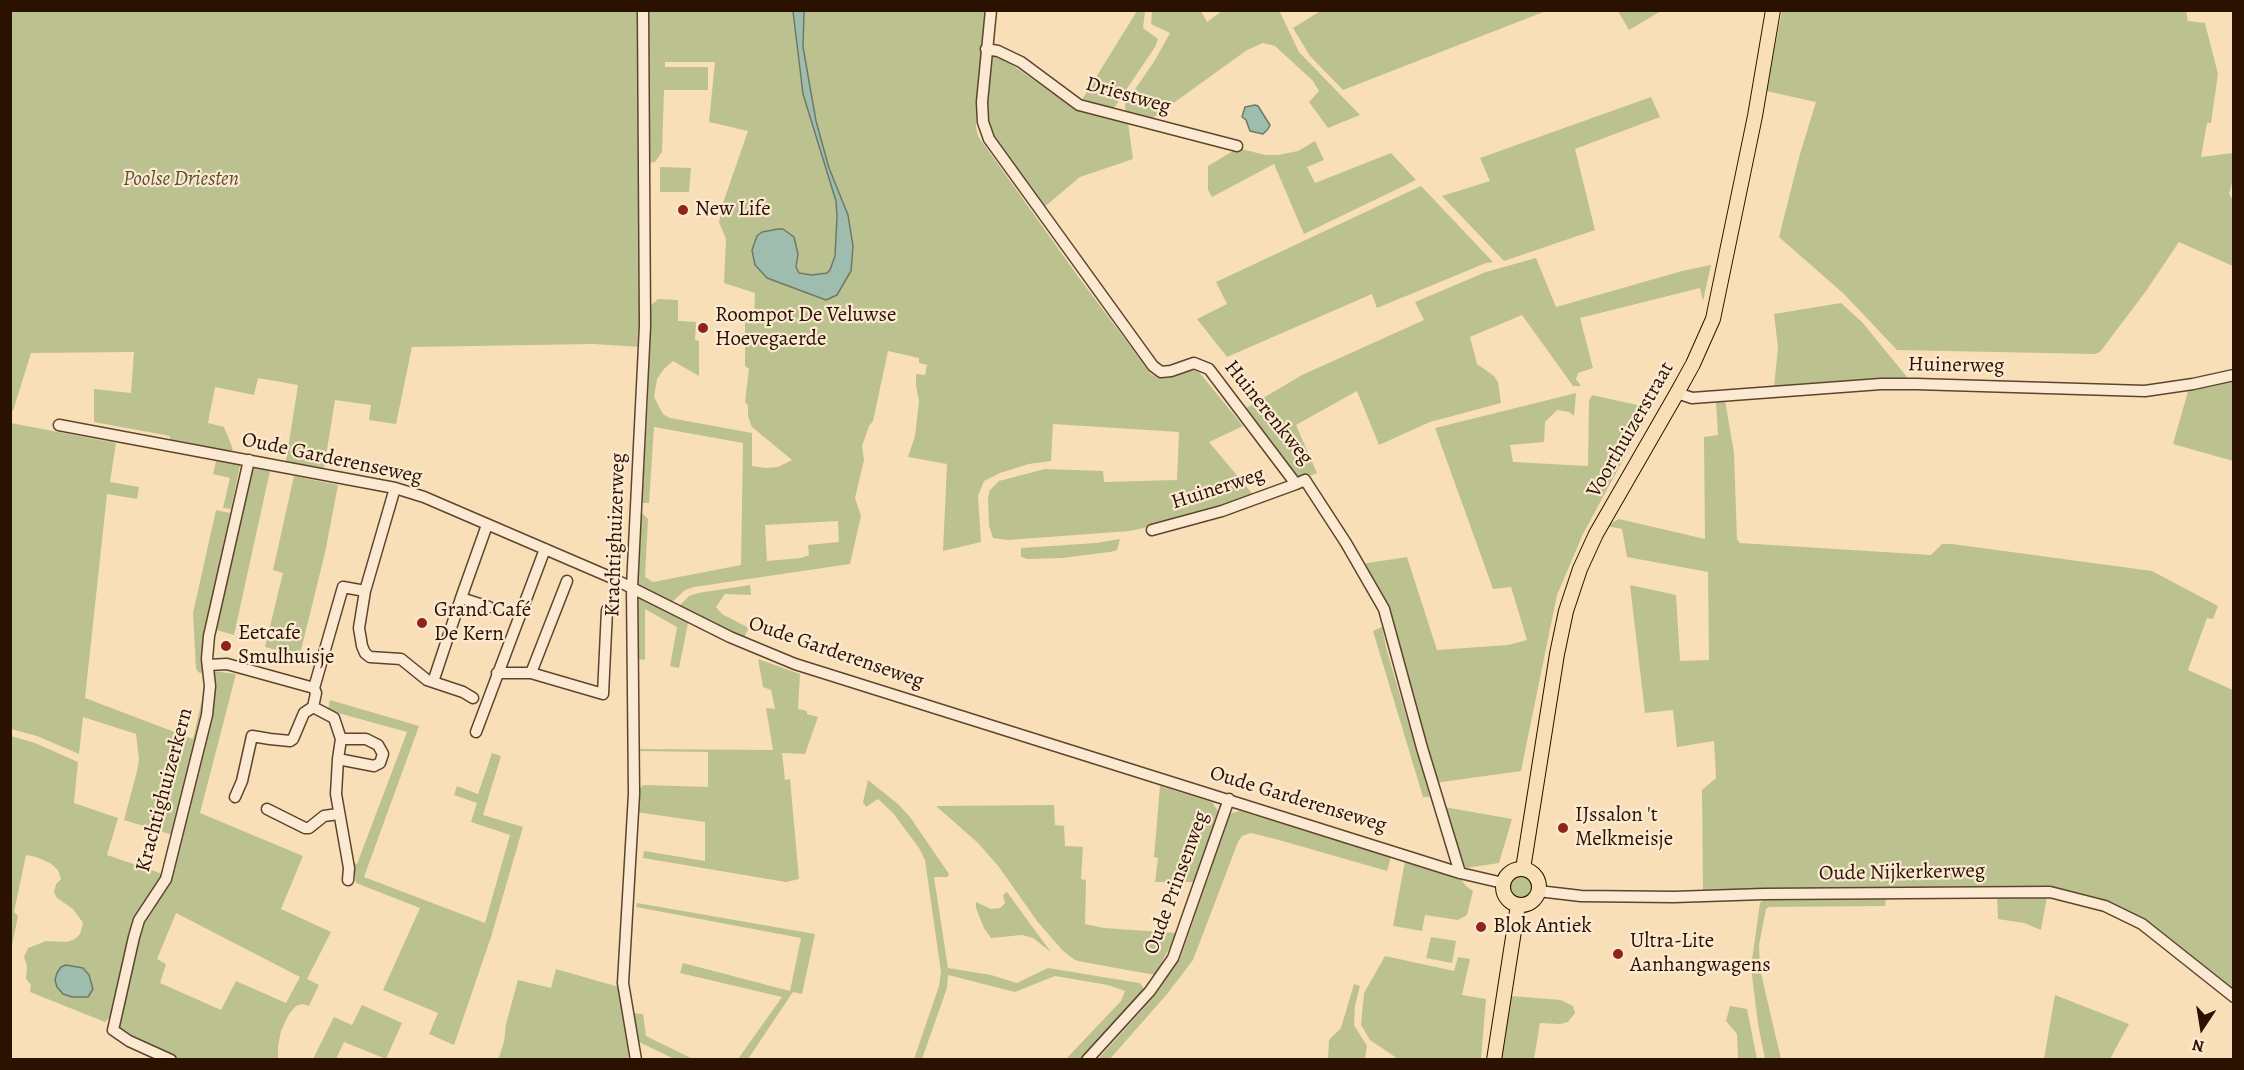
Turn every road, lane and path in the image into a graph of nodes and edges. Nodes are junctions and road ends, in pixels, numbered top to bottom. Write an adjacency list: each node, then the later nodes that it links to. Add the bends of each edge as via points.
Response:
1 (643, 10): 16 (street, Krachtighuizerweg, via 645,326)
2 (991, 10): 4 (street, Huinerenkweg)
3 (1773, 10): 7 (main road, Voorthuizerstraat, via 1713,319)
4 (986, 49): 5 (street, Driestweg, via 1021,62 1078,105); 10 (street, Huinerenkweg, via 983,122 995,149 1153,366 1161,372 1194,363 1209,369)
5 (1237, 146)
6 (2234, 375): 7 (street, Huinerweg, via 2145,391 1881,384)
7 (1672, 398): 35 (main road, Voorthuizerstraat, via 1596,534 1566,611)
8 (59, 425): 9 (street, Oude Garderenseweg)
9 (249, 460): 11 (street, Oude Garderenseweg); 21 (street, Krachtighuizerkern, via 213,614)
10 (1296, 484): 13 (street, Huinerweg, via 1222,512); 36 (street, Huinerenkweg, via 1305,480 1384,609)
11 (395, 488): 12 (street, Oude Garderenseweg); 17 (street)
12 (488, 525): 14 (street, Oude Garderenseweg); 18 (street)
13 (1152, 530)
14 (545, 549): 16 (street, Oude Garderenseweg); 22 (street)
15 (567, 581): 23 (street)
16 (632, 587): 32 (street, Oude Garderenseweg, via 730,637 795,664); 43 (street, Krachtighuizerweg, via 634,794 623,983)
17 (365, 591): 24 (street, via 359,628 365,653 370,657 401,659); 25 (street, via 343,586)
18 (461, 598): 19 (street); 24 (street)
19 (489, 607)
20 (607, 610): 23 (street, via 603,694)
21 (208, 665): 25 (street, via 227,664); 42 (street, Krachtighuizerkern, via 207,715 165,879 139,920 113,1030)
22 (497, 673): 23 (street); 28 (street)
23 (531, 673)
24 (433, 682): 26 (street)
25 (314, 688): 27 (street)
26 (473, 698)
27 (313, 707): 29 (street, via 334,718); 31 (street, via 304,713 290,741 252,736)
28 (476, 732)
29 (340, 739): 30 (street); 30 (street, via 366,739 378,745 383,754 374,766)
30 (338, 759): 34 (street)
31 (235, 797)
32 (1229, 799): 36 (street, Oude Garderenseweg); 44 (street, Oude Prinsenweg, via 1173,958 1150,991)
33 (267, 809): 34 (street, via 305,828 324,816)
34 (338, 814): 37 (street)
35 (1522, 869): 38 (main road, via 1510,872); 39 (main road, via 1536,878)
36 (1460, 873): 38 (street, Oude Garderenseweg)
37 (348, 880)
38 (1503, 883): 40 (main road, via 1507,900)
39 (1539, 891): 40 (main road, via 1529,903); 41 (street, Oude Nijkerkerweg, via 1581,896 1674,897 2050,892 2096,902 2133,919)
40 (1518, 905): 45 (main road)
41 (2234, 997)
42 (171, 1059)
43 (636, 1059)
44 (1087, 1059)
45 (1494, 1059)

